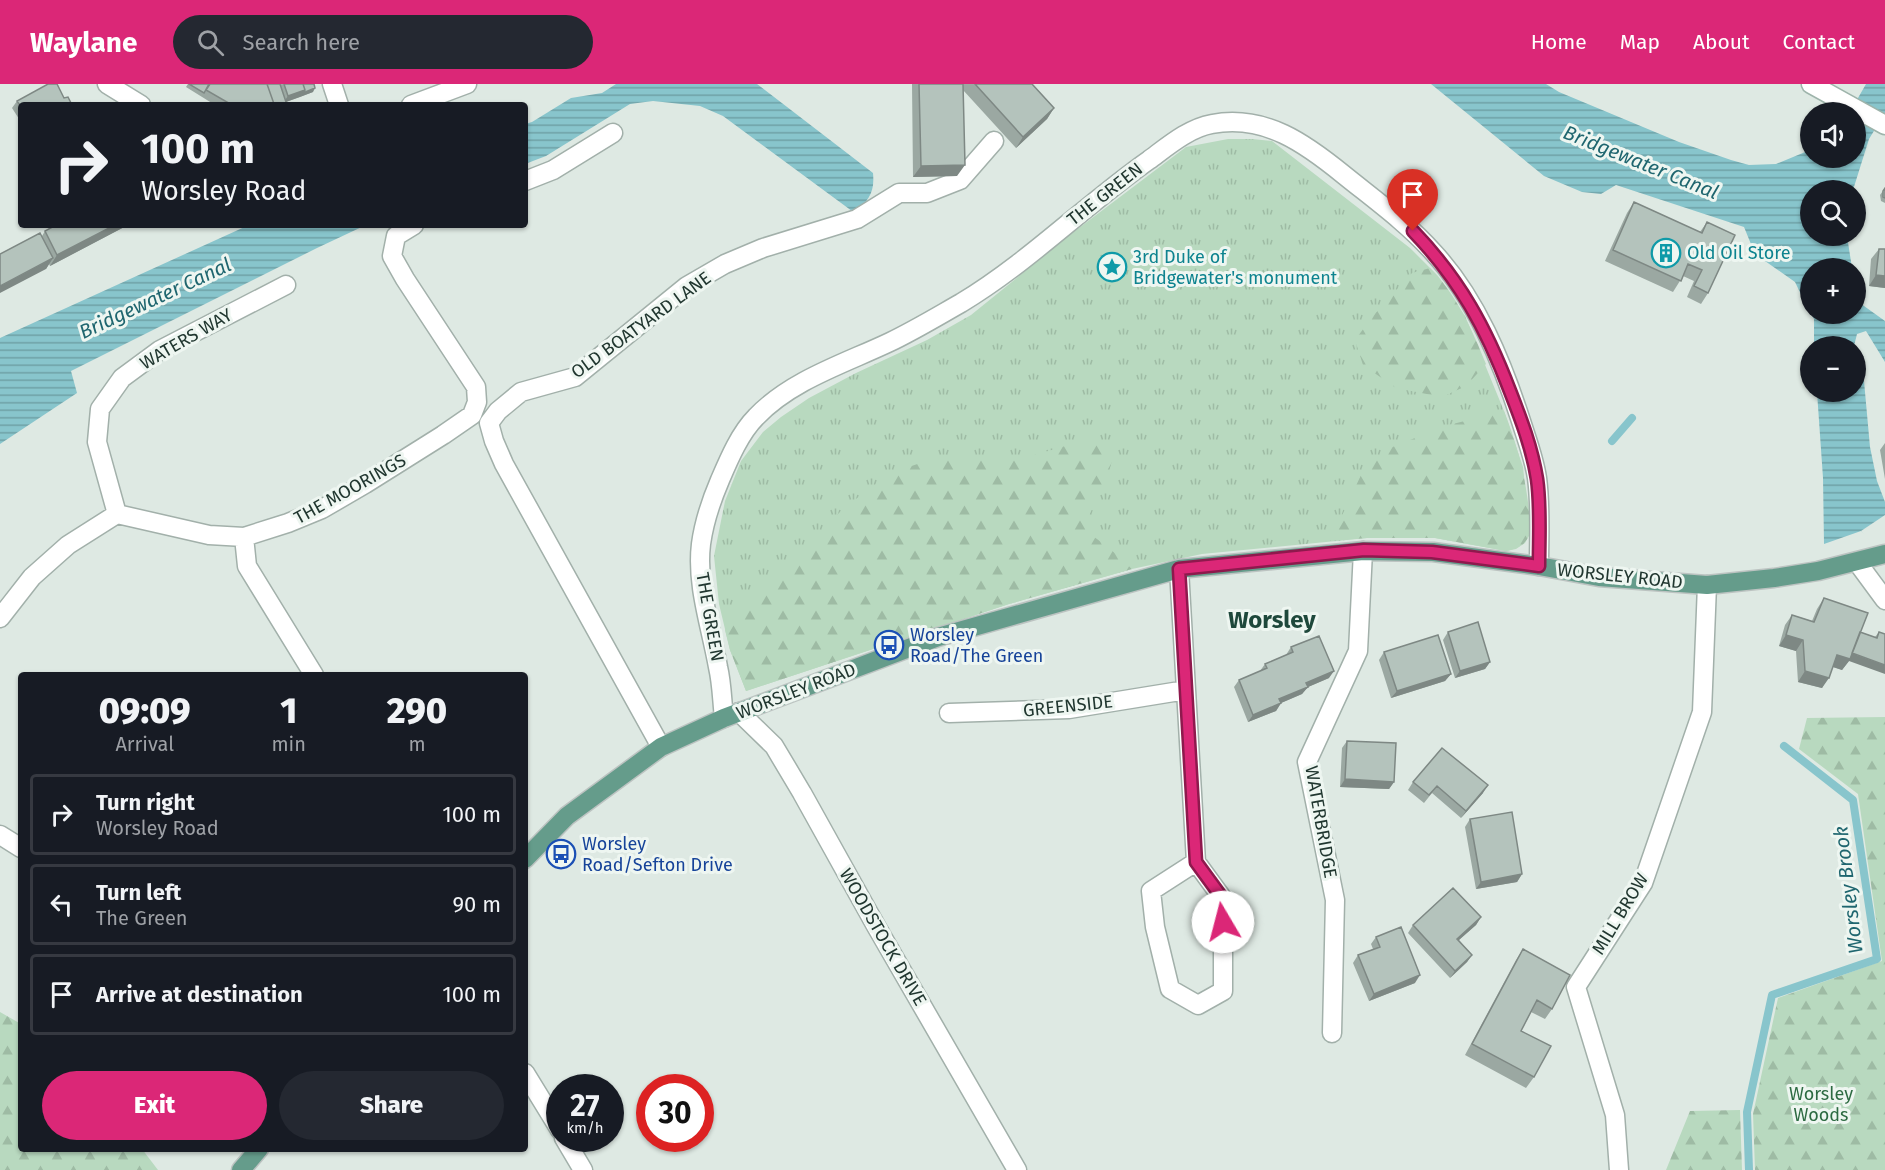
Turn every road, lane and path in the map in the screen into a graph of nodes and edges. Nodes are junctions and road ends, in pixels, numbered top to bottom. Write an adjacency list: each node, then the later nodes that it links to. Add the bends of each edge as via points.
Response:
1 (107, 84): 5 (street)
2 (332, 84): 6 (street)
3 (467, 84): 7 (street)
4 (1811, 84): 8 (street)
5 (136, 102)
6 (338, 102)
7 (419, 102)
8 (1885, 125)
9 (613, 133): 11 (street, via 553,170)
10 (994, 141): 28 (street, OLD BOATYARD LANE, via 960,180 927,193 898,193 857,219 725,264 687,286 575,377 521,392 489,423 504,464)
11 (528, 180)
12 (409, 228): 15 (street, THE MOORINGS, via 396,236 392,256 476,387 477,402 472,415 322,508)
13 (286, 285): 14 (street, WATERS WAY, via 160,350 122,378 100,409 97,442)
14 (117, 514): 15 (street, THE MOORINGS, via 209,535); 23 (street, via 68,545 32,577)
15 (244, 537): 24 (street, via 247,566)
16 (1364, 550): 19 (main road, WORSLEY ROAD, via 1432,552); 20 (main road, WORSLEY ROAD); 33 (street, WATERBRIDGE, via 1358,651 1307,762 1335,900)
17 (1884, 554): 18 (main road, WORSLEY ROAD)
18 (1857, 562): 21 (main road, WORSLEY ROAD, via 1774,578); 22 (street)
19 (1539, 566): 21 (main road, WORSLEY ROAD, via 1599,577); 27 (street, THE GREEN, via 1538,481 1517,406 1494,350 1442,263 1413,231 1331,164 1277,130 1260,124 1210,124 1192,131 1140,166 968,298 891,342 800,385 754,419 720,480 701,546 703,593)
20 (1179, 569): 25 (street); 27 (main road, WORSLEY ROAD, via 938,638)
21 (1707, 585): 41 (street, MILL BROW, via 1702,712 1643,883 1576,987 1615,1116)
22 (1885, 600)
23 (0, 618)
24 (312, 672)
25 (1186, 690): 26 (street, GREENSIDE, via 1069,710); 32 (street)
26 (949, 713)
27 (732, 715): 28 (main road, WORSLEY ROAD); 40 (street, WOODSTOCK DRIVE, via 774,746)
28 (661, 747): 31 (main road, WORSLEY ROAD, via 567,816)
29 (0, 835): 30 (street)
30 (18, 846)
31 (528, 856)
32 (1196, 862): 32 (street, via 1223,899 1222,991 1198,1005 1170,988 1151,891)
33 (1332, 1033)
34 (528, 1078): 35 (street)
35 (546, 1107)
36 (256, 1152): 38 (main road)
37 (572, 1152): 39 (street)
38 (241, 1170)
39 (583, 1170)
40 (1017, 1170)
41 (1619, 1170)

